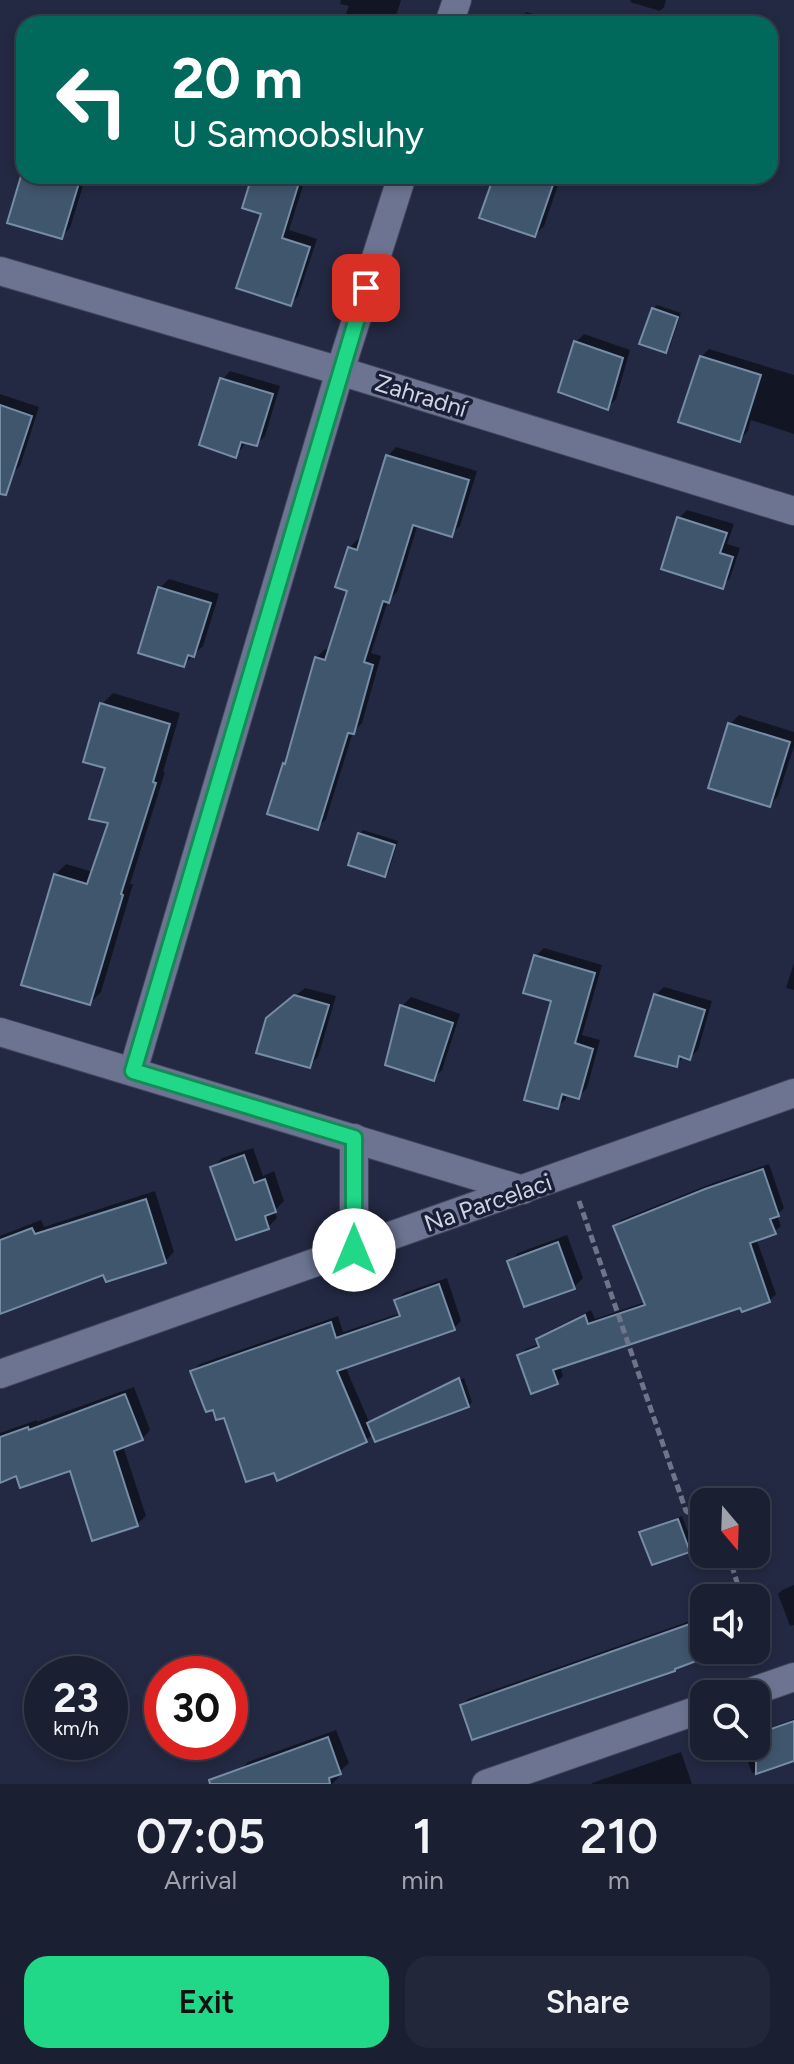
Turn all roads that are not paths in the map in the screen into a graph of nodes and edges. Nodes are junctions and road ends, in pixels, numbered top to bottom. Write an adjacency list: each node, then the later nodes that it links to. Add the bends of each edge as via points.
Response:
1 (399, 184): 3 (street)
2 (0, 271): 3 (street, Zahradní)
3 (340, 371): 4 (street, Zahradní); 6 (street)
4 (794, 511)
5 (0, 1032): 6 (street)
6 (133, 1071): 8 (street)
7 (794, 1093): 9 (street, Na Parcelaci)
8 (354, 1138): 9 (street); 10 (street)
9 (523, 1190): 10 (street, Na Parcelaci)
10 (354, 1250): 11 (street, Na Parcelaci)
11 (0, 1374)
12 (794, 1677): 13 (street)
13 (770, 1685)
14 (690, 1713): 15 (street)
15 (486, 1784)

